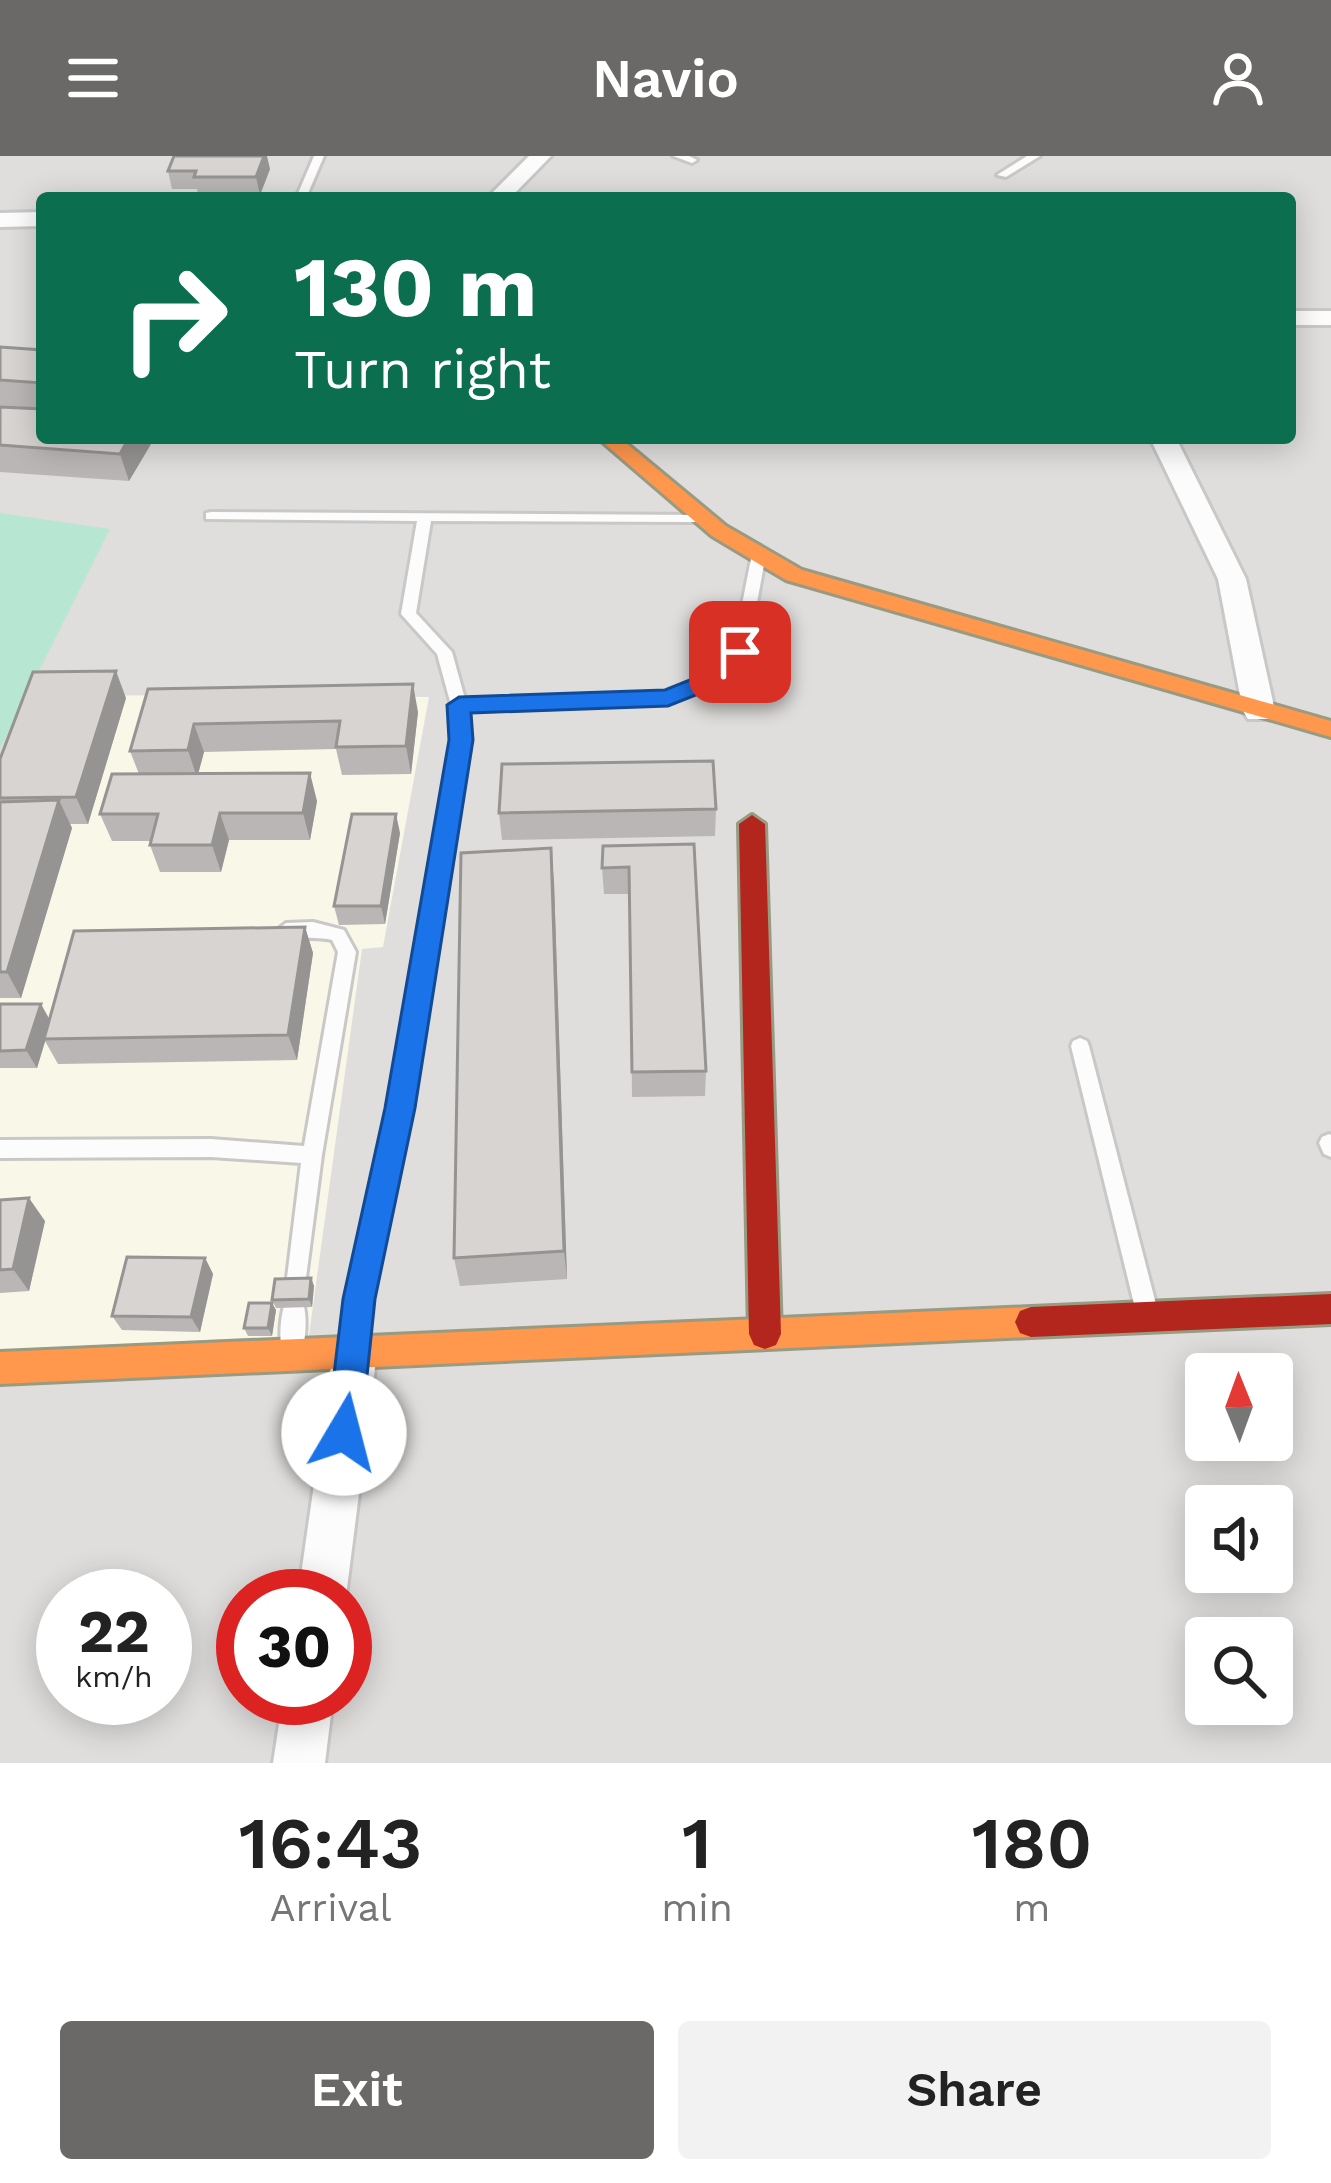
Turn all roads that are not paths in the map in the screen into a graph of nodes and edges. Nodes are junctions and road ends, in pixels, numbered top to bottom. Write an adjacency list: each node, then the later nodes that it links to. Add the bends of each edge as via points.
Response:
1 (319, 156): 7 (lane)
2 (541, 156): 8 (street)
3 (678, 156): 5 (lane)
4 (1035, 156): 6 (lane)
5 (692, 160)
6 (1002, 175)
7 (304, 192)
8 (504, 192)
9 (36, 219): 10 (street)
10 (0, 220)
11 (1331, 318): 12 (street)
12 (1296, 319)
13 (615, 444): 16 (street)
14 (1166, 444): 20 (street, via 1232,579)
15 (211, 516): 17 (lane)
16 (698, 518): 17 (lane); 18 (street)
17 (424, 519): 19 (lane, via 408,614 444,652)
18 (758, 559): 19 (lane, via 740,652 708,681 668,698); 20 (street)
19 (459, 705): 30 (lane, via 461,740 400,1108 359,1299)
20 (1259, 711): 21 (street)
21 (1331, 729)
22 (752, 824): 29 (street)
23 (266, 931): 26 (lane, via 338,935 347,952)
24 (1080, 1046): 28 (lane)
25 (0, 1149): 26 (lane)
26 (312, 1155): 31 (lane)
27 (1331, 1309): 28 (street)
28 (1148, 1317): 29 (street)
29 (765, 1334): 30 (street)
30 (356, 1352): 31 (street); 33 (street)
31 (292, 1355): 32 (street)
32 (0, 1369)
33 (326, 1569)
34 (304, 1725): 35 (street)
35 (299, 1763)

